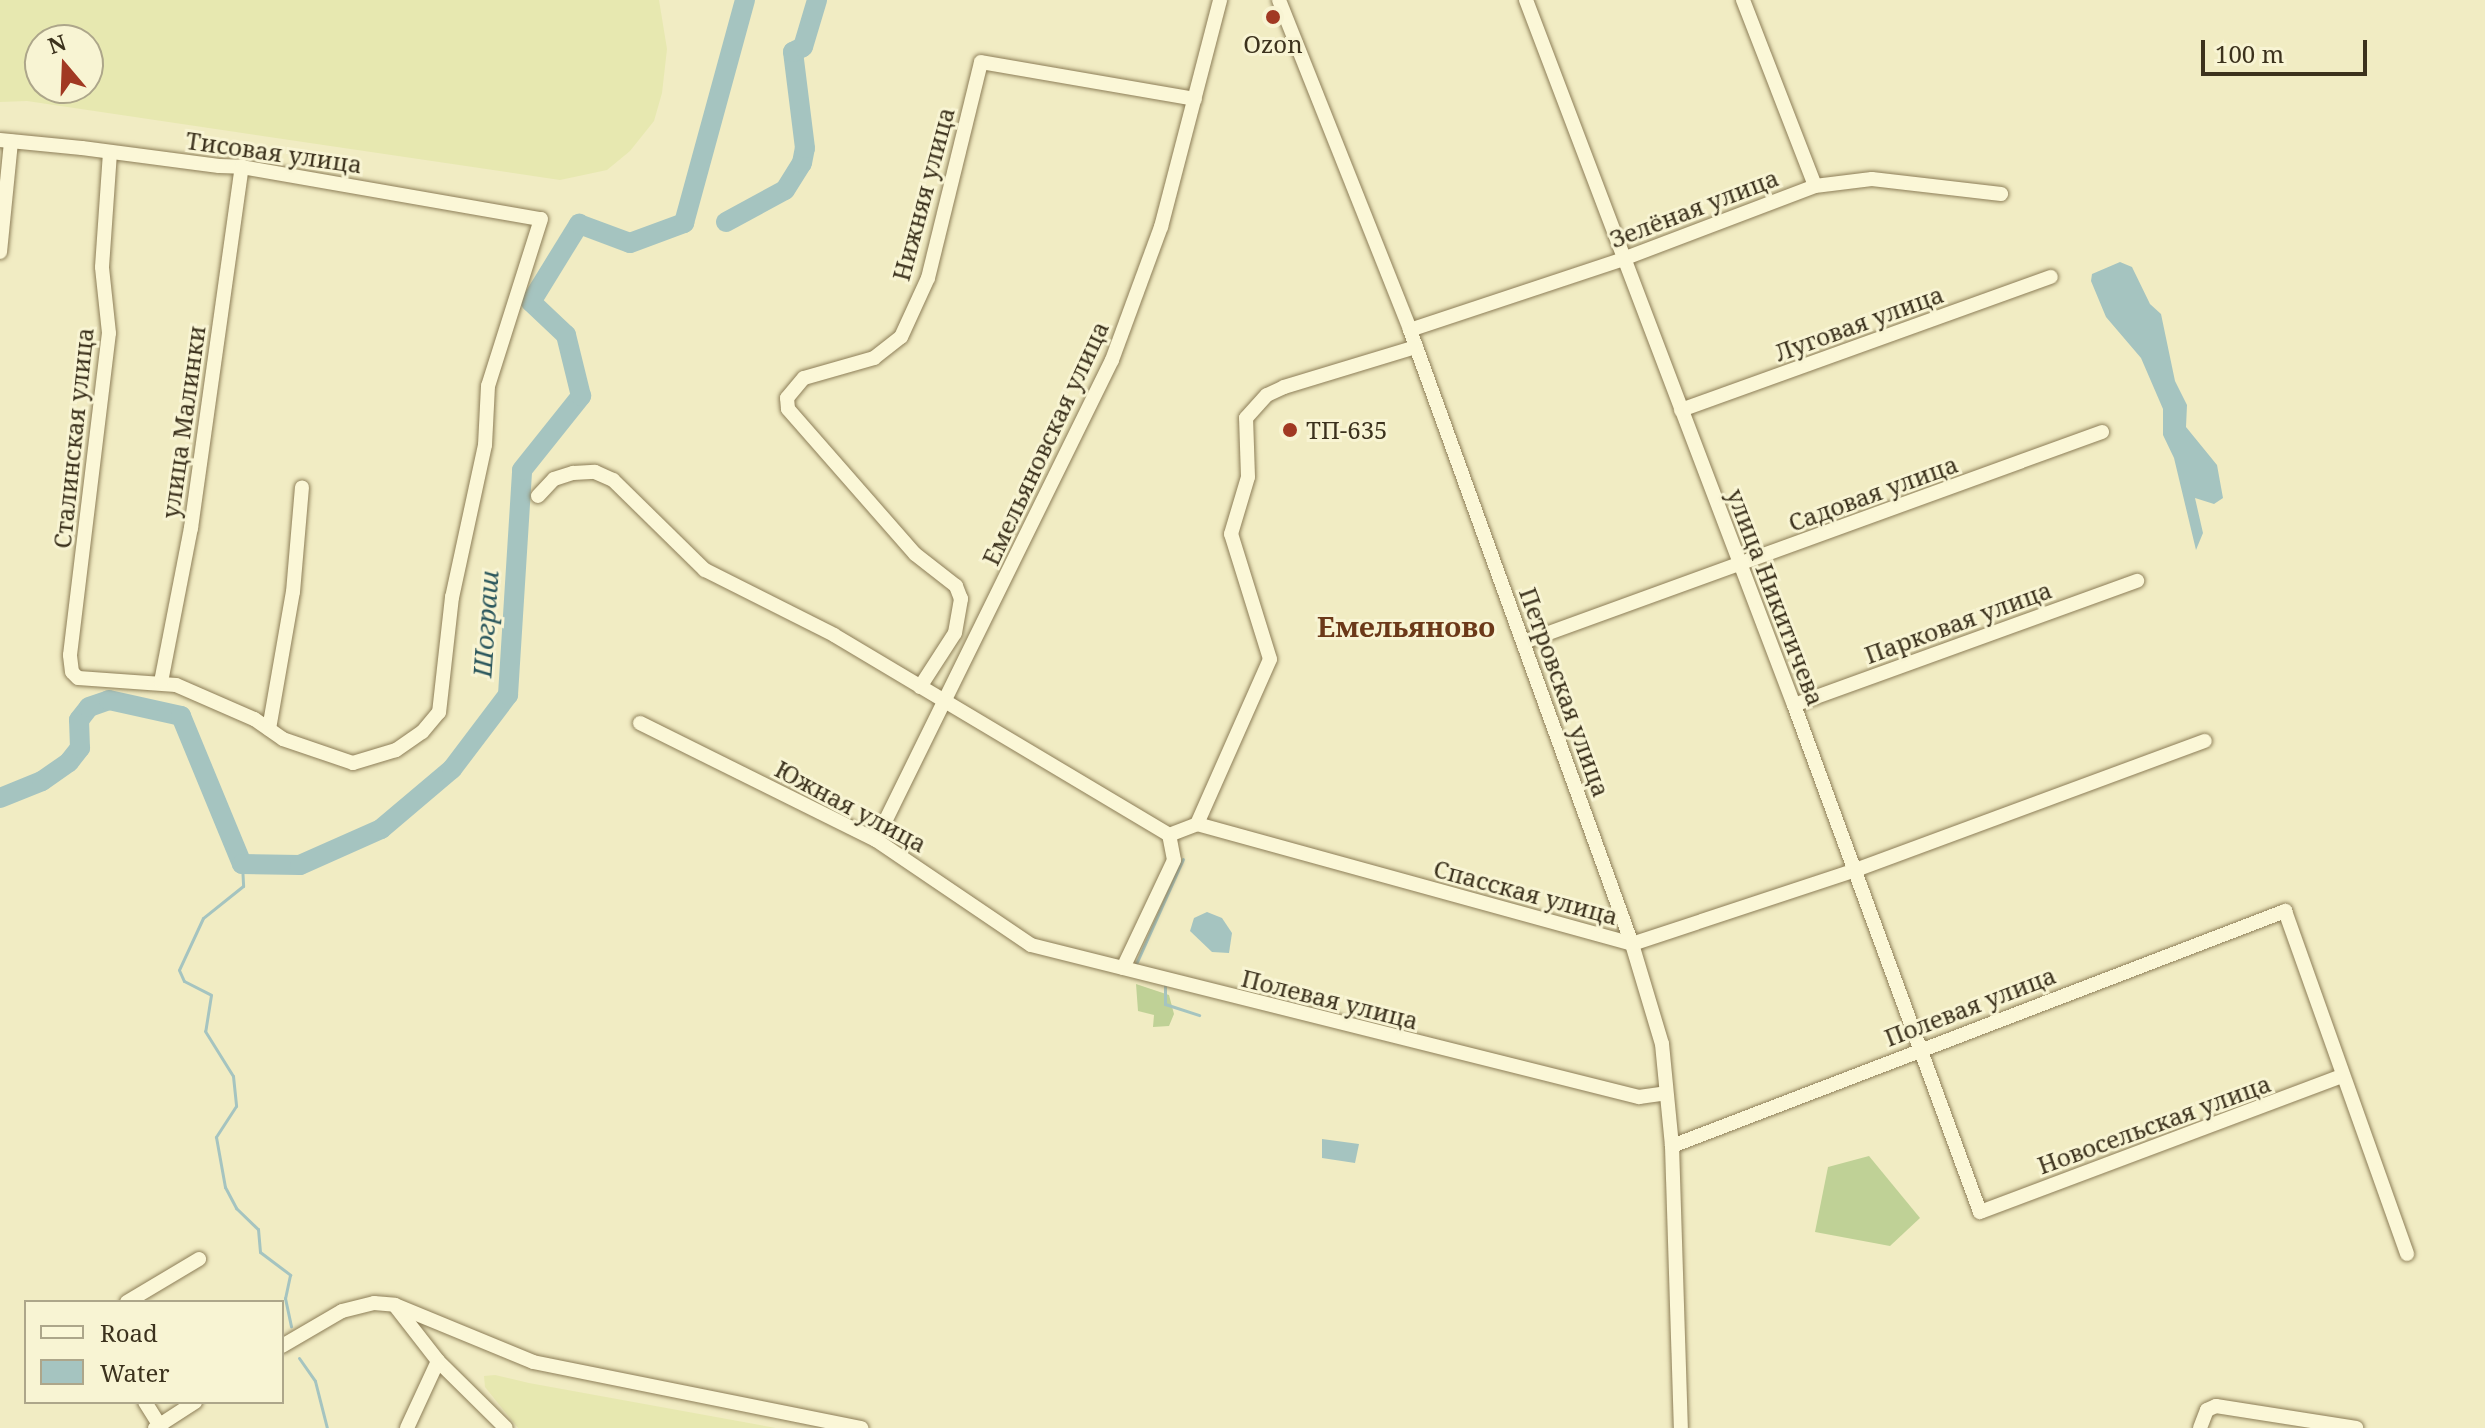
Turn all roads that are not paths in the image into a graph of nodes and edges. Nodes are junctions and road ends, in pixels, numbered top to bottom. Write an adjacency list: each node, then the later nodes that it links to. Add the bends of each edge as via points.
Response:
1 (1220, 0): 5 (street, Емельяновская улица)
2 (1279, 0): 14 (street, Петровская улица)
3 (1526, 0): 12 (street, улица Никитичева)
4 (1743, 0): 9 (street)
5 (1195, 99): 24 (street, Нижняя улица, via 981,62 928,278 901,337 874,358 804,378 787,398 788,409 915,554 956,586 961,599 955,633 932,660); 25 (street, Емельяновская улица, via 1161,227 1112,360)
6 (6, 141): 7 (street, Тисовая улица); 11 (street)
7 (110, 152): 8 (street, Тисовая улица); 23 (street, Сталинская улица, via 102,267 109,333 70,655 78,678)
8 (242, 167): 23 (street, улица Малинки, via 191,528); 28 (street, Тисовая улица, via 541,219 488,386 485,445 452,597 439,712 396,750 353,763)
9 (1815, 186): 10 (street, Зелёная улица, via 1872,179); 12 (street, Зелёная улица)
10 (2001, 194)
11 (0, 252)
12 (1623, 259): 14 (street, Зелёная улица); 16 (street, улица Никитичева)
13 (2051, 277): 16 (street, Луговая улица)
14 (1410, 330): 15 (street, Петровская улица)
15 (1416, 347): 22 (street, Петровская улица); 30 (street, via 1284,387 1267,395 1246,418 1248,477 1231,534 1270,659)
16 (1681, 410): 20 (street, улица Никитичева)
17 (2102, 432): 20 (street, Садовая улица)
18 (302, 487): 28 (street, via 293,592)
19 (538, 496): 24 (street, via 554,479 573,473 595,472 613,480 705,570 834,635)
20 (1741, 565): 22 (street, Садовая улица); 26 (street, улица Никитичева)
21 (2137, 581): 26 (street, Парковая улица)
22 (1524, 642): 34 (street, Петровская улица)
23 (161, 682): 28 (street)
24 (920, 687): 25 (street)
25 (944, 702): 31 (street); 32 (street, Емельяновская улица)
26 (1794, 705): 33 (street, улица Никитичева)
27 (640, 723): 32 (street, Южная улица)
28 (269, 729)
29 (2205, 741): 33 (street, Спасская улица)
30 (1197, 824): 31 (street); 34 (street, Спасская улица)
31 (1169, 835): 35 (street, via 1174,860)
32 (876, 840): 35 (street, Южная улица, via 1031,945)
33 (1853, 871): 34 (street, Спасская улица); 36 (street, улица Никитичева)
34 (1632, 944): 38 (street, Петровская улица, via 1662,1044)
35 (1123, 968): 38 (street, Полевая улица, via 1639,1097)
36 (1921, 1048): 37 (street, Полевая улица, via 2285,911); 39 (street, Полевая улица); 40 (street, улица Никитичева)
37 (2342, 1076): 40 (street, Новосельская улица); 41 (street)
38 (1666, 1093): 39 (street, Петровская улица)
39 (1672, 1146): 53 (street, Петровская улица)
40 (1980, 1212)
41 (2407, 1254)
42 (199, 1259): 43 (street)
43 (130, 1300)
44 (395, 1305): 45 (street, via 374,1303 342,1311); 46 (street); 52 (street, via 533,1362)
45 (284, 1345)
46 (438, 1361): 50 (street); 51 (street)
47 (146, 1404): 49 (street)
48 (192, 1404): 49 (street)
49 (158, 1427)
50 (407, 1428)
51 (506, 1428)
52 (861, 1428)
53 (1681, 1428)
54 (2200, 1428): 55 (street, via 2207,1410 2216,1406)
55 (2356, 1428)

